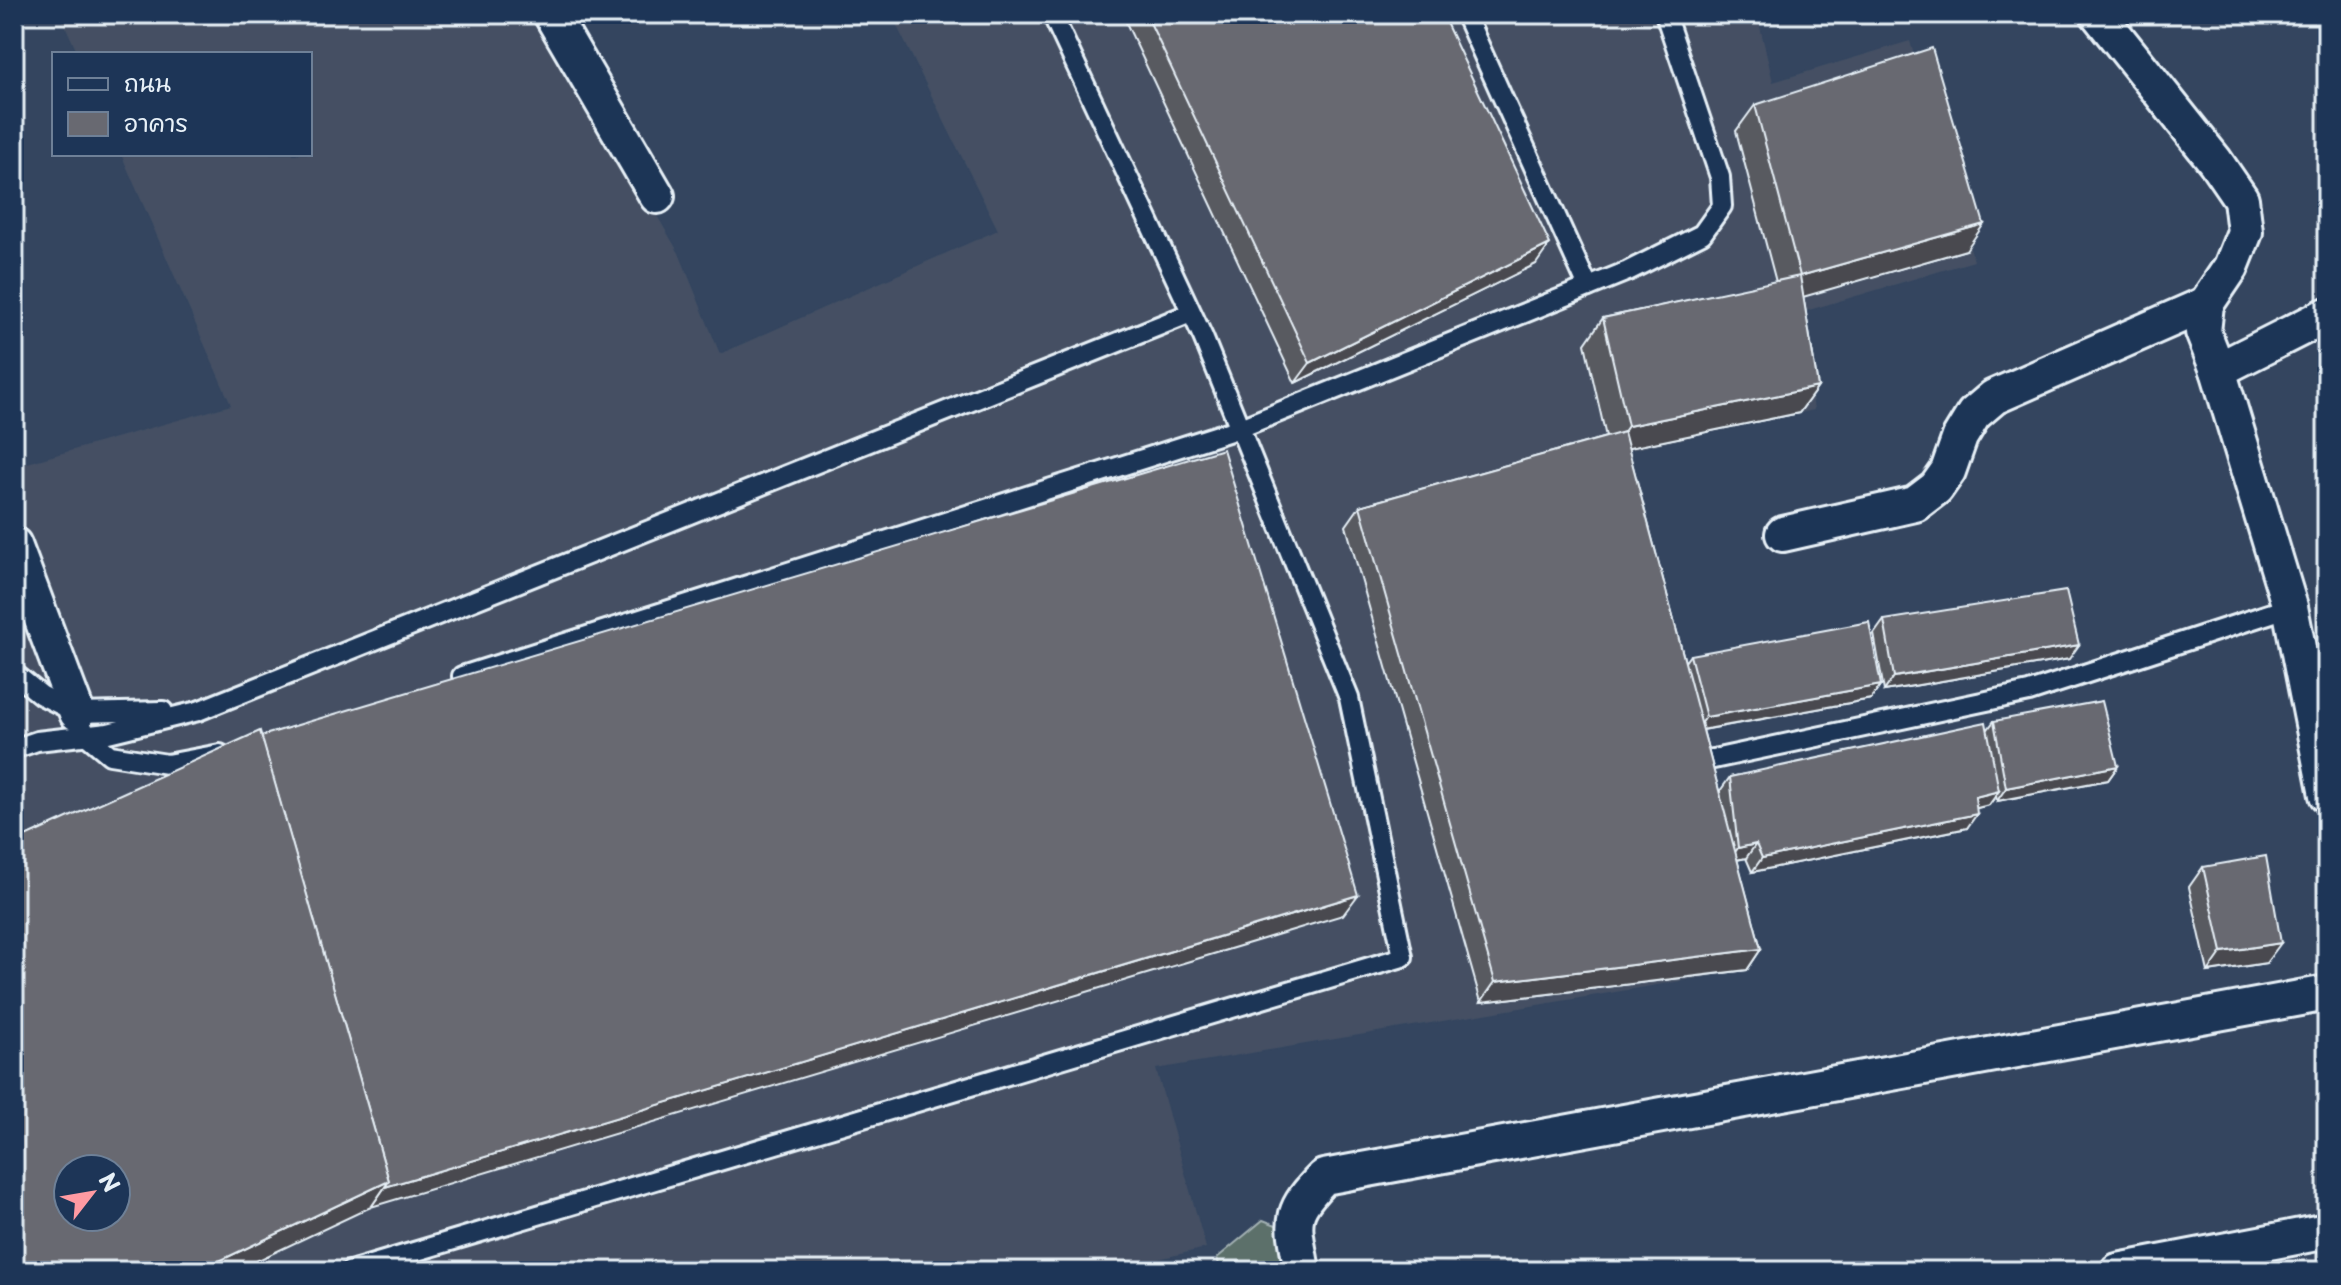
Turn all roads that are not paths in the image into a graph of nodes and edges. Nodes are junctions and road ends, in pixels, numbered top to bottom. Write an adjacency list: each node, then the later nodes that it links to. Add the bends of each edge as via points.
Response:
1 (551, 14): 6 (street)
2 (1052, 14): 9 (lane)
3 (1465, 14): 7 (lane)
4 (1665, 14): 7 (lane, via 1720,177 1722,206 1702,234)
5 (2098, 14): 8 (street, via 2241,199 2245,232 2231,267)
6 (657, 196)
7 (1588, 287): 12 (lane)
8 (2206, 304): 11 (street, via 2203,332); 13 (street, via 1994,397 1974,414 1936,488 1915,504)
9 (1191, 313): 12 (lane); 18 (lane, via 198,711)
10 (2327, 315): 11 (street)
11 (2218, 370): 15 (street)
12 (1240, 428): 17 (lane); 25 (lane, via 1349,698 1403,957)
13 (1783, 534)
14 (14, 545): 18 (street)
15 (2290, 607): 21 (lane, via 2029,692); 22 (street)
16 (14, 673): 18 (lane)
17 (452, 679)
18 (81, 724): 19 (lane, via 110,755 167,764); 20 (lane)
19 (240, 747)
20 (14, 749)
21 (1704, 761)
22 (2327, 795)
23 (2327, 993): 26 (street, via 1324,1177 1302,1199 1294,1223)
24 (2327, 1231): 27 (street)
25 (350, 1271)
26 (1302, 1271)
27 (2118, 1271)

